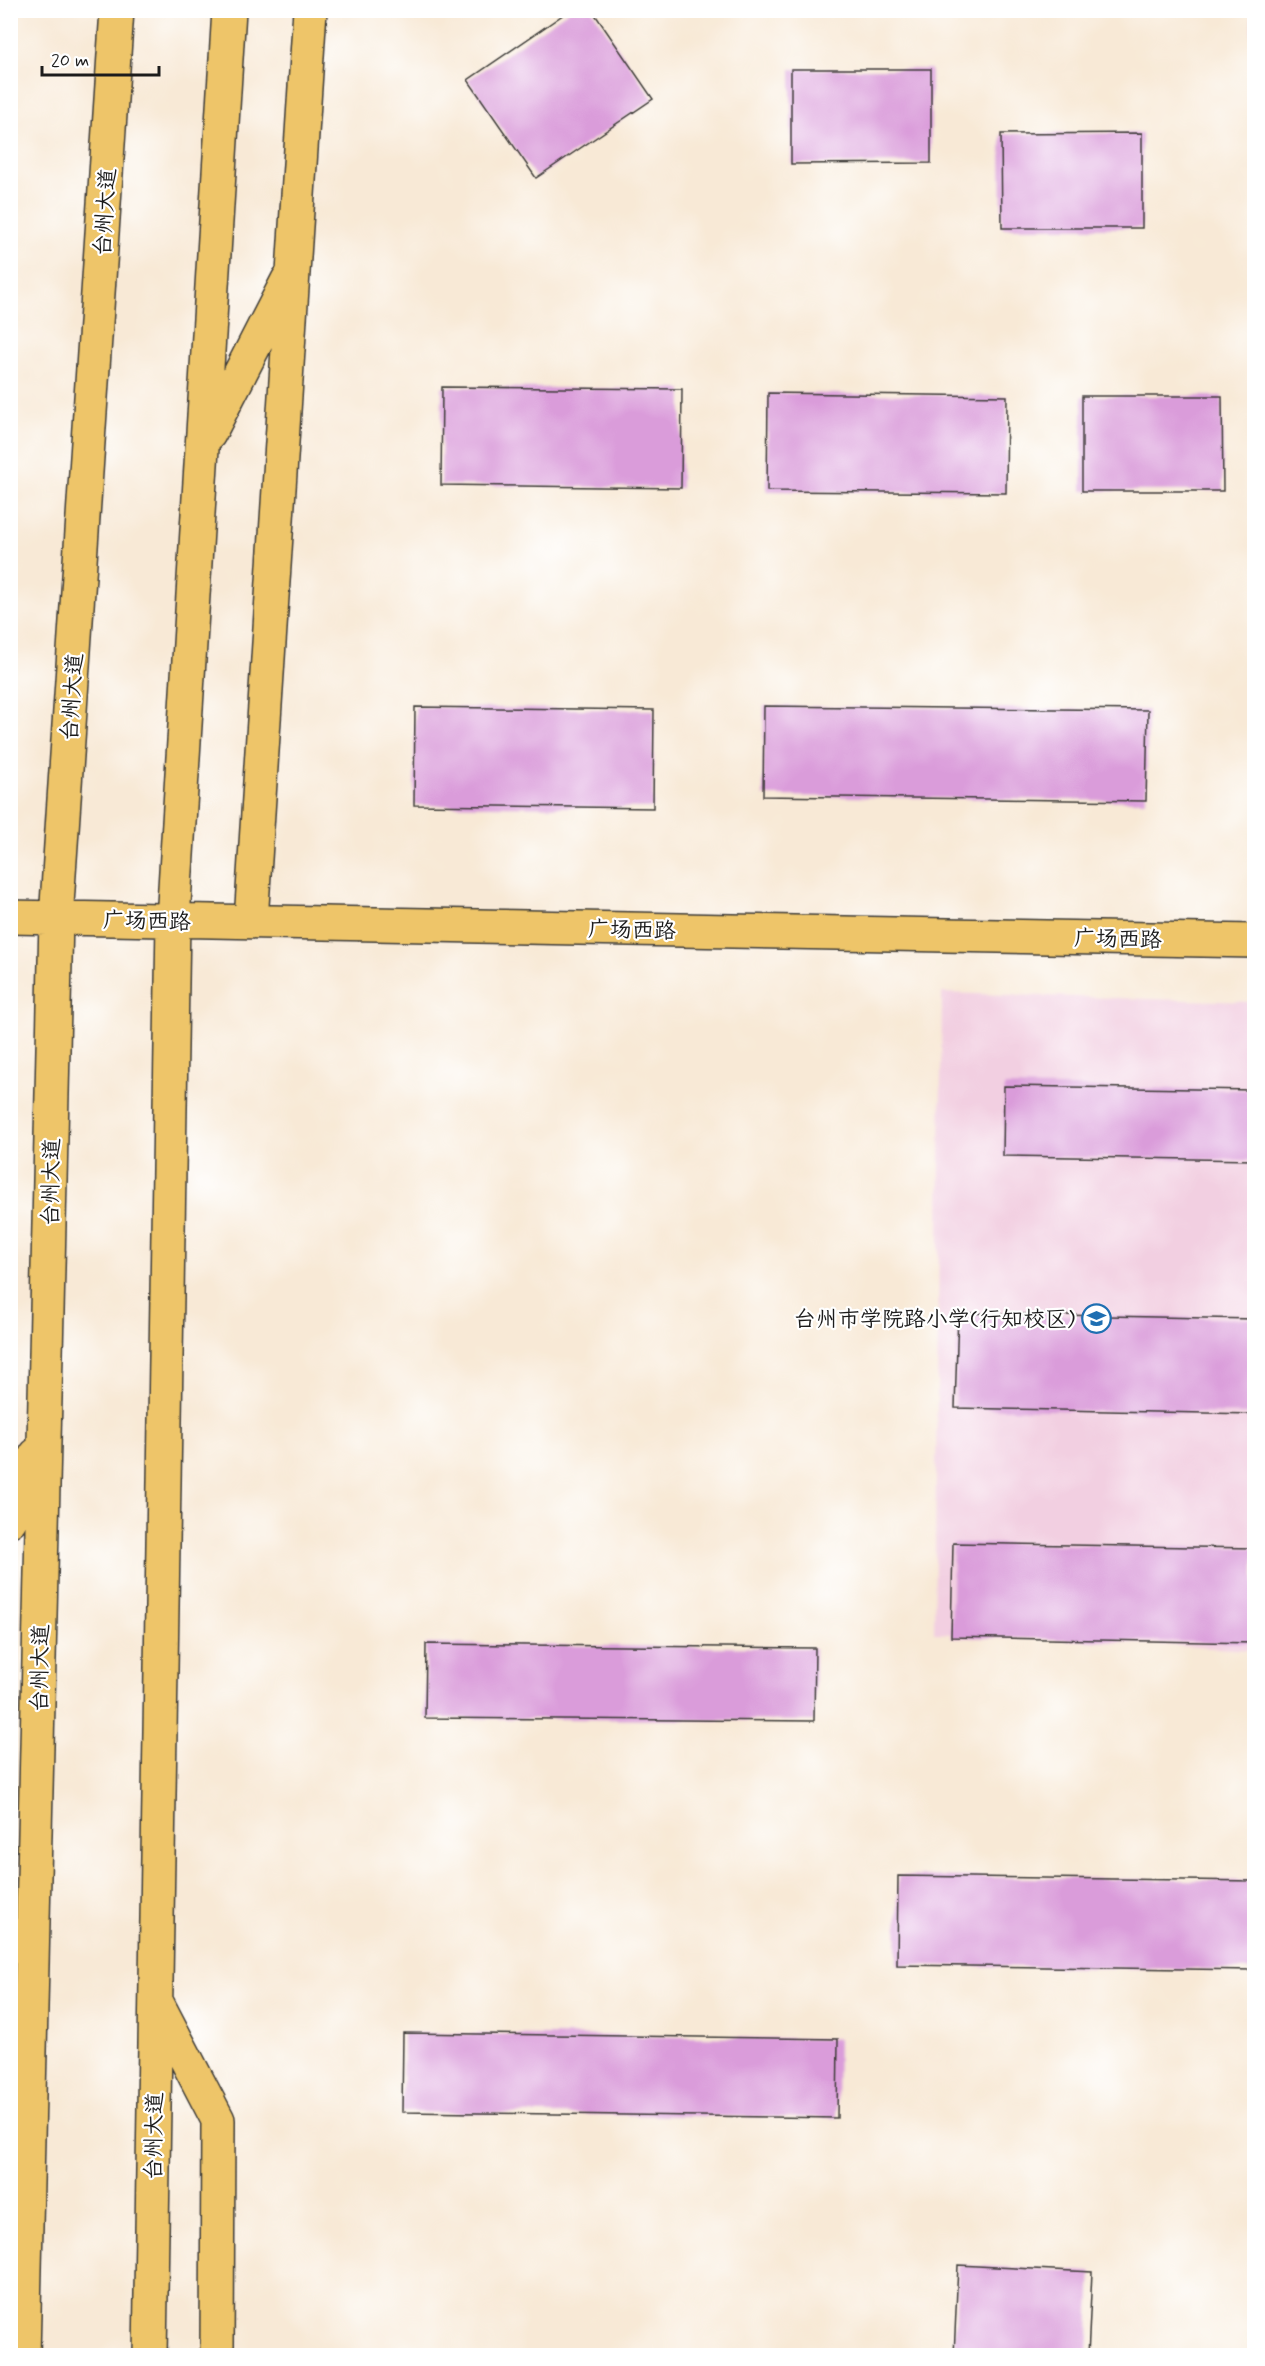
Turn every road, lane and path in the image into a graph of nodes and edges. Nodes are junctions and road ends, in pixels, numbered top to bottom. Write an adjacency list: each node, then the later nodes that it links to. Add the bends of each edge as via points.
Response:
1 (117, 10): 7 (main road, 台州大道)
2 (229, 10): 5 (main road, 台州大道)
3 (310, 10): 4 (main road)
4 (293, 268): 5 (main road); 9 (main road)
5 (202, 446): 8 (main road, 台州大道)
6 (10, 917): 7 (main road, 广场西路)
7 (57, 919): 8 (main road, 广场西路); 11 (main road, 台州大道)
8 (173, 920): 9 (main road, 广场西路); 13 (main road, 台州大道)
9 (251, 921): 10 (main road, 广场西路)
10 (1254, 940)
11 (45, 1434): 12 (main road); 14 (main road, 台州大道)
12 (10, 1520)
13 (155, 2000): 15 (main road, 台州大道); 16 (main road, via 218,2120)
14 (23, 2355)
15 (150, 2355)
16 (217, 2355)

